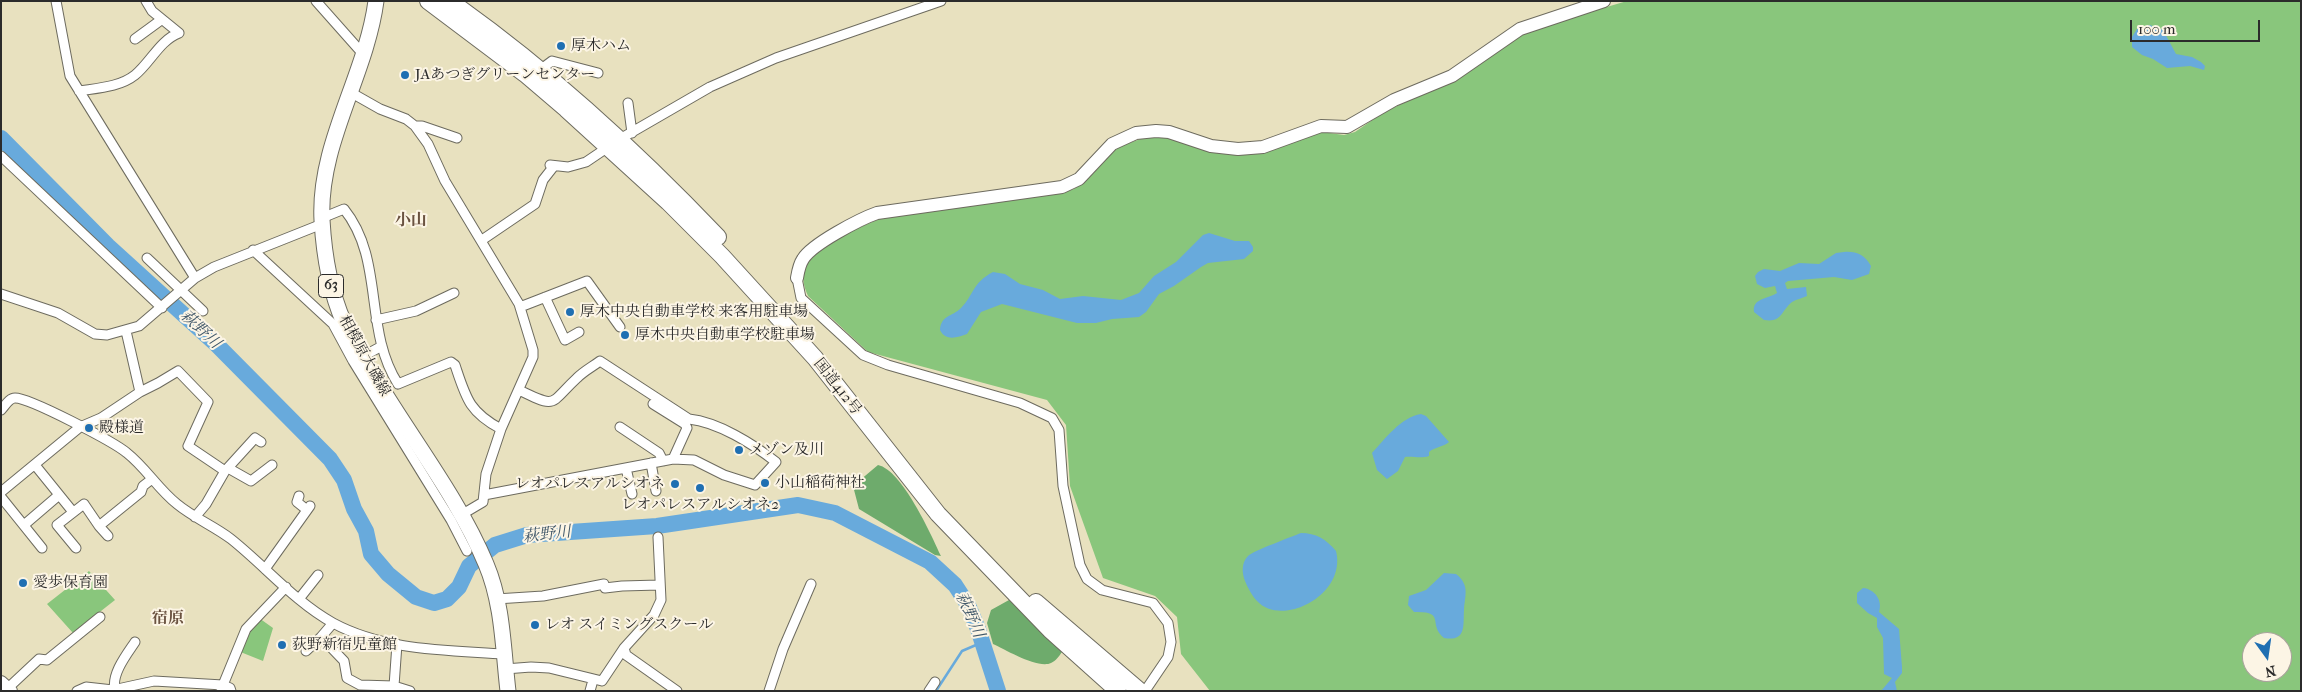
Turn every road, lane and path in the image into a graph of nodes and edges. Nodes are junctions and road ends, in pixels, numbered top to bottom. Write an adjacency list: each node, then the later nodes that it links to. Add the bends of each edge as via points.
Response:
1 (56, 1): 14 (street, via 70,76)
2 (146, 1): 9 (street)
3 (316, 1): 11 (street)
4 (376, 1): 11 (main road, 相模原大磯線 / 63)
5 (428, 1): 19 (highway, 国道412号, via 525,74)
6 (450, 1): 12 (highway, 国道412号)
7 (941, 1): 19 (street, via 776,58 710,87)
8 (1604, 1): 26 (street, via 1520,29 1452,76 1394,100 1347,127 1321,126 1263,147 1238,149 1211,146 1169,132 1146,131 1129,135 1112,144 1078,179 1062,187 877,213 851,225 807,254)
9 (161, 20): 10 (street); 14 (street, via 179,34 167,38 134,76 121,83)
10 (135, 39)
11 (363, 54): 15 (main road, 相模原大磯線 / 63)
12 (540, 70): 13 (street, via 552,61); 19 (highway, 国道412号)
13 (598, 73)
14 (80, 91): 25 (street)
15 (350, 92): 17 (street); 21 (main road, 相模原大磯線 / 63, via 324,183)
16 (628, 103): 19 (street)
17 (415, 126): 18 (street); 22 (street)
18 (457, 138)
19 (620, 139): 22 (street, via 586,162 568,167 552,165 535,204); 103 (highway, 国道412号, via 809,352 938,514 1050,630); 104 (highway, 国道412号, via 723,242 824,353 946,507 998,563 1039,604)
20 (1, 156): 31 (street)
21 (322, 221): 23 (street); 34 (street, via 344,209 354,222 372,277); 39 (main road, 相模原大磯線 / 63, via 332,289)
22 (482, 240): 32 (street)
23 (253, 250): 25 (street); 39 (street, via 333,324)
24 (147, 258): 27 (street)
25 (195, 278): 27 (street)
26 (797, 278): 105 (street, via 801,298 863,355 1020,403 1052,418 1059,430 1063,486 1080,565 1087,578 1102,590 1152,603 1168,623 1172,642 1168,657)
27 (181, 291): 31 (street); 33 (street)
28 (454, 293): 34 (street, via 416,311)
29 (1, 294): 36 (street, via 58,313 95,334)
30 (546, 297): 32 (street); 35 (street, via 587,281); 37 (street, via 566,340)
31 (163, 307): 36 (street, via 139,326)
32 (520, 307): 40 (street, via 533,350)
33 (203, 311)
34 (376, 320): 38 (street)
35 (620, 327)
36 (126, 331): 41 (street)
37 (580, 332)
38 (382, 346): 39 (street); 46 (street, via 390,372 398,384 451,362 473,409 482,420)
39 (357, 359): 64 (main road, 相模原大磯線 / 63); 70 (street, via 451,520)
40 (518, 390): 46 (street); 48 (street, via 540,400 558,400 578,377 602,360 689,419 732,434 776,462 755,485 724,475 694,460)
41 (140, 392): 44 (street, via 101,418); 54 (street, via 178,370 208,402 188,446)
42 (653, 404): 48 (street, via 687,428)
43 (1, 410): 44 (street, via 16,398 37,404)
44 (80, 427): 51 (street); 55 (street, via 125,451)
45 (620, 427): 49 (street, via 659,453)
46 (501, 429): 60 (street, via 486,474)
47 (261, 442): 54 (street, via 255,438)
48 (673, 459): 49 (street)
49 (662, 461): 50 (street)
50 (651, 463): 53 (street); 56 (street)
51 (35, 465): 57 (street); 59 (street)
52 (272, 465): 54 (street, via 260,470 251,481)
53 (626, 468): 58 (street); 60 (street)
54 (226, 470): 65 (street)
55 (152, 479): 65 (street, via 160,490); 67 (street)
56 (656, 491)
57 (1, 492)
58 (632, 494)
59 (59, 495): 63 (street); 66 (street)
60 (484, 495): 64 (street, via 483,502)
61 (1, 497): 66 (street)
62 (296, 502): 73 (street, via 308,508)
63 (73, 512): 67 (street, via 84,504); 72 (street, via 57,525)
64 (461, 515): 70 (main road, 相模原大磯線 / 63)
65 (195, 517): 73 (street, via 230,538)
66 (24, 526): 71 (street)
67 (99, 526): 68 (street)
68 (108, 536)
69 (658, 537): 76 (street)
70 (471, 546): 78 (main road, 相模原大磯線 / 63, via 486,564)
71 (42, 548)
72 (76, 548)
73 (265, 569): 77 (street)
74 (318, 575): 79 (street)
75 (811, 584): 101 (street)
76 (658, 585): 78 (street, via 605,588 604,584 543,596); 85 (street, via 661,600 658,608)
77 (286, 587): 79 (street); 93 (street, via 246,629)
78 (496, 599): 87 (main road, 相模原大磯線 / 63)
79 (299, 600): 81 (street)
80 (100, 617): 92 (street, via 47,660 40,659)
81 (333, 623): 82 (street); 84 (street, via 352,632)
82 (321, 637): 86 (street); 91 (street, via 344,661 347,678 360,685)
83 (130, 644): 94 (street, via 122,660)
84 (397, 644): 87 (street, via 411,648); 91 (street)
85 (624, 648): 89 (street, via 602,681); 100 (street, via 626,655)
86 (306, 651)
87 (504, 654): 88 (main road, 相模原大磯線 / 63)
88 (506, 670): 89 (street, via 549,668); 98 (main road, 相模原大磯線 / 63)
89 (593, 680): 99 (street)
90 (935, 682): 102 (street)
91 (394, 686): 97 (street)
92 (7, 687)
93 (222, 688): 94 (street, via 154,681); 96 (street, via 230,688)
94 (115, 690): 95 (street, via 86,688)
95 (77, 691)
96 (231, 691)
97 (410, 691)
98 (508, 691)
99 (590, 691)
100 (677, 691)
101 (769, 691)
102 (929, 691)
103 (1118, 691)
104 (1140, 691)
105 (1145, 691)

